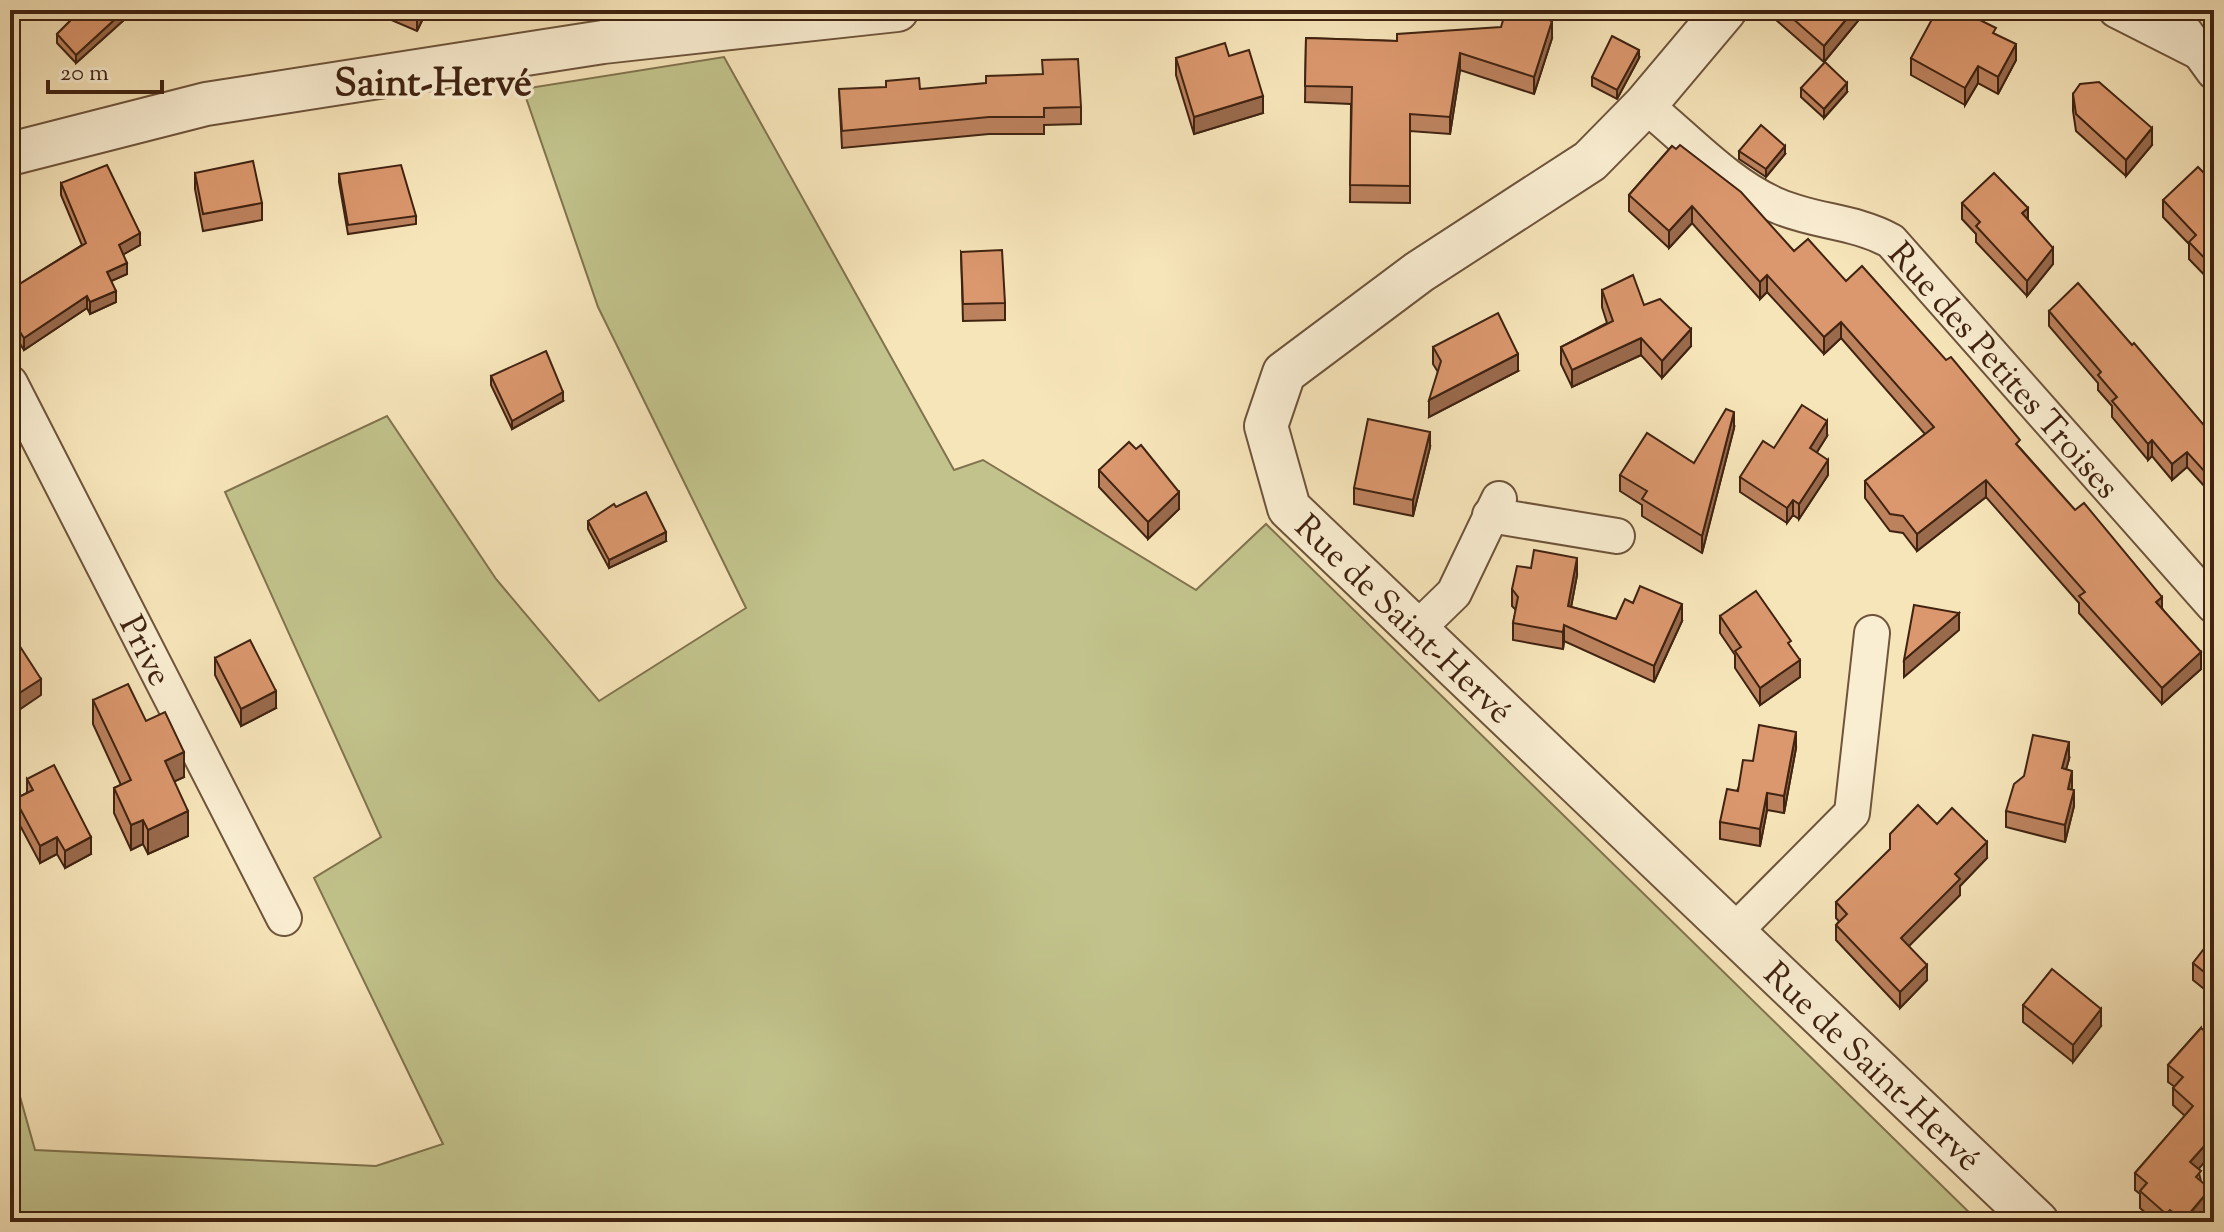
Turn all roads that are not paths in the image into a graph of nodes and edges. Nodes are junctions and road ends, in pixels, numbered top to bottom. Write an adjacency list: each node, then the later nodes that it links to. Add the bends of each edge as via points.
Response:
1 (880, 10): 7 (street, via 603,42 206,104)
2 (1725, 10): 6 (street, Rue de Saint-Hervé)
3 (2116, 10): 5 (street)
4 (2169, 10): 5 (street)
5 (2204, 61)
6 (1645, 105): 10 (street, Rue des Petites Troises, via 1732,177 1775,205 1869,229 1891,241); 11 (street, Rue de Saint-Hervé, via 1590,161 1419,272 1284,373 1266,426 1289,508)
7 (10, 154)
8 (10, 383): 13 (street, Prive)
9 (1617, 536): 11 (street, via 1494,507 1454,593)
10 (2214, 606)
11 (1416, 630): 14 (street, Rue de Saint-Hervé)
12 (1872, 633): 14 (street, via 1852,813)
13 (284, 918)
14 (1732, 934): 15 (street, Rue de Saint-Hervé)
15 (2037, 1222)

